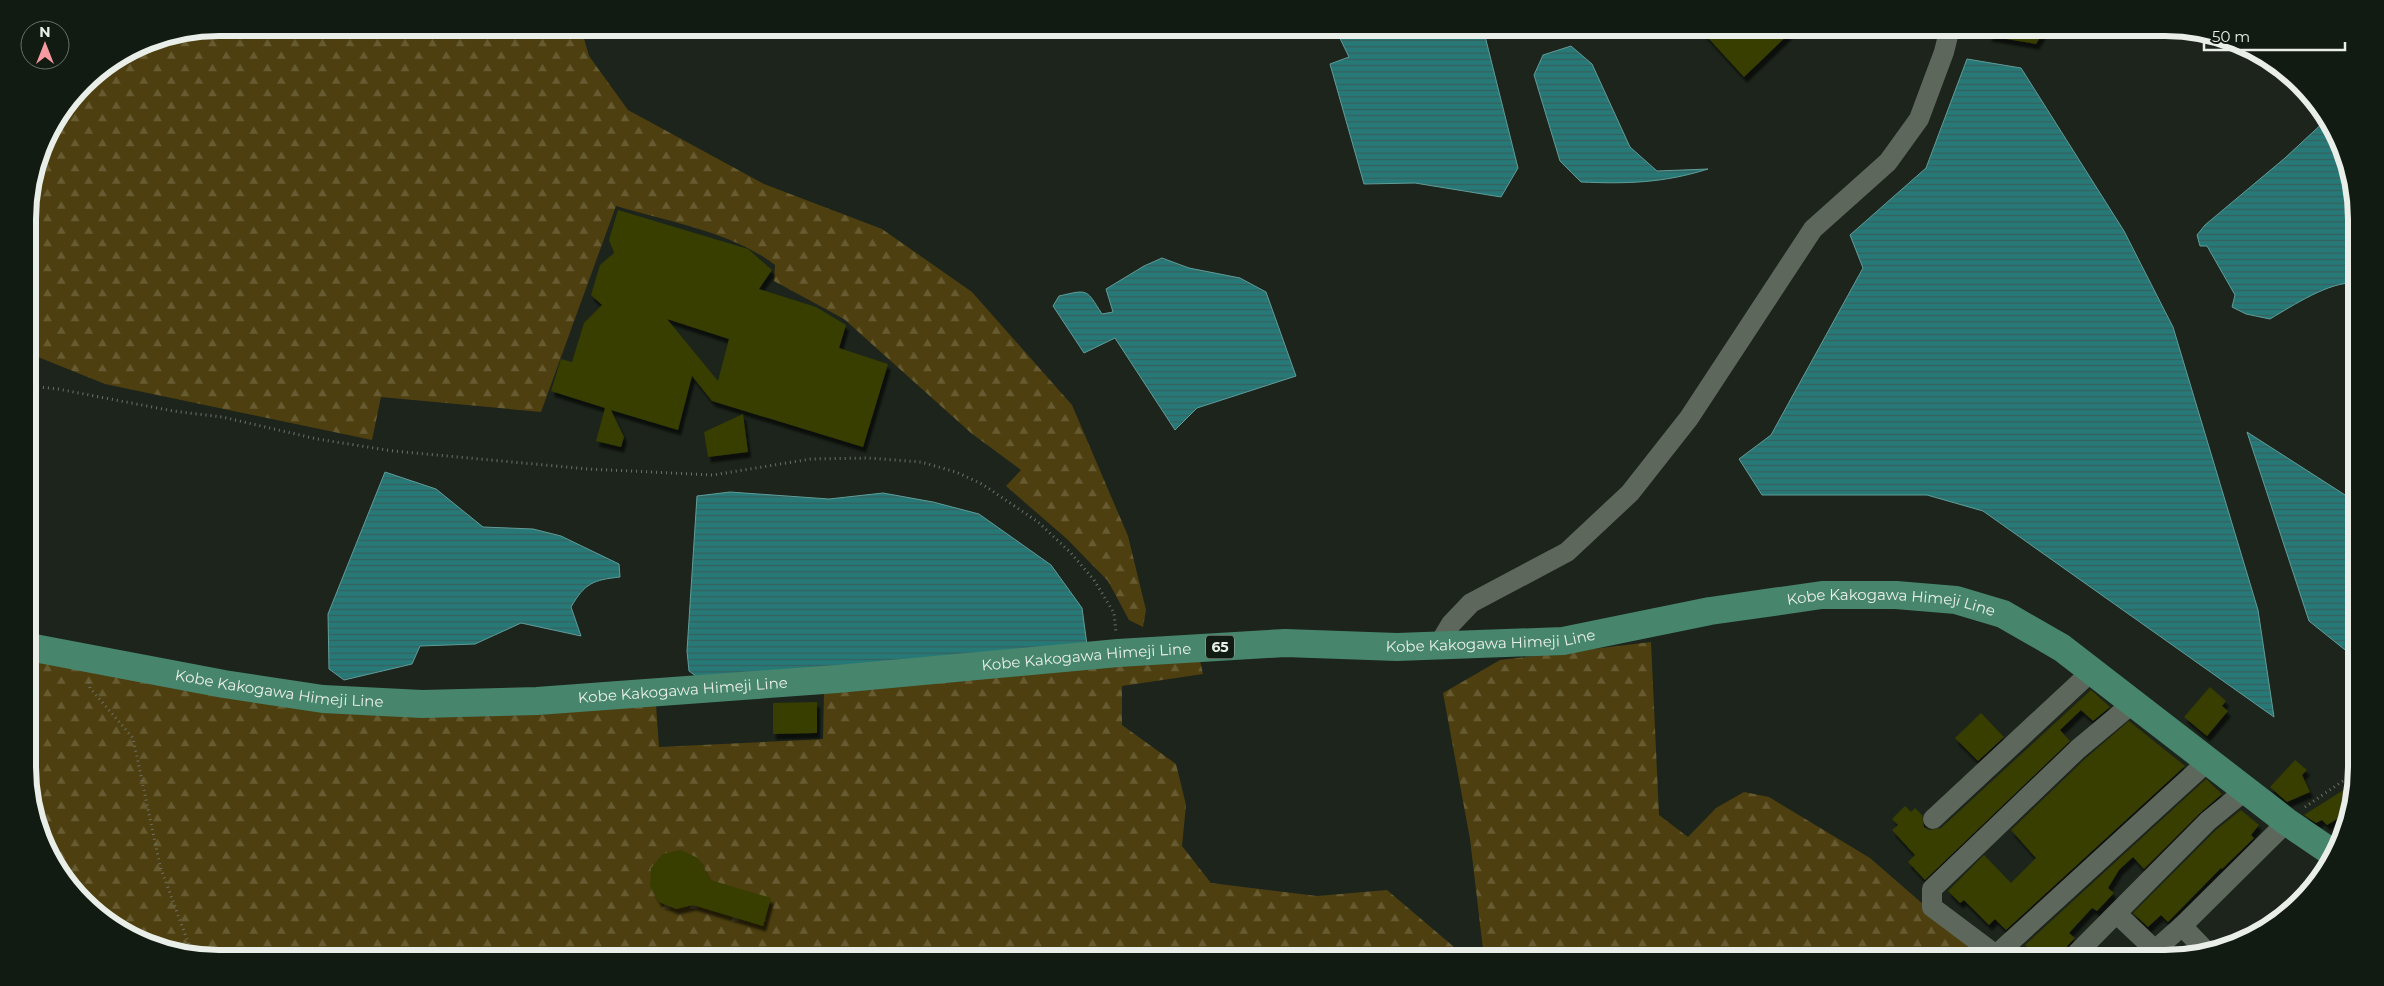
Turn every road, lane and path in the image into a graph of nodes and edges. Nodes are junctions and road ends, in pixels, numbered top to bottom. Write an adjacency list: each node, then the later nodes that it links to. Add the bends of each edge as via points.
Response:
1 (1948, 36): 3 (street, via 1919,119 1888,162 1813,229 1689,418 1630,493 1567,552 1471,602 1451,624)
2 (36, 387): 5 (path, via 222,417 317,439 385,450 588,469 713,475 811,459 868,458 921,462 982,484 1038,522 1070,552 1094,580 1114,613)
3 (1439, 644): 5 (main road, Kobe Kakogawa Himeji Line / 65, via 1285,643); 7 (main road, Kobe Kakogawa Himeji Line / 65, via 1563,641 1710,611 1822,595 1896,595 1956,600 2002,614 2062,648)
4 (36, 649): 6 (main road, Kobe Kakogawa Himeji Line / 65)
5 (1118, 653): 6 (main road, Kobe Kakogawa Himeji Line / 65, via 837,679 566,699 422,704 324,699)
6 (84, 659): 18 (path, via 90,688 133,738 160,866)
7 (2092, 671): 8 (main road, Kobe Kakogawa Himeji Line / 65); 12 (street)
8 (2133, 703): 9 (main road, Kobe Kakogawa Himeji Line / 65); 19 (street, via 2078,749 1932,889 1932,907)
9 (2208, 761): 11 (main road, Kobe Kakogawa Himeji Line / 65); 20 (street)
10 (2347, 777): 13 (path, via 2317,796)
11 (2247, 789): 13 (main road, Kobe Kakogawa Himeji Line / 65); 15 (street, via 2208,821)
12 (1932, 818)
13 (2287, 822): 14 (main road, Kobe Kakogawa Himeji Line / 65); 16 (street)
14 (2328, 850)
15 (2117, 914): 16 (street, via 2154,950); 21 (street)
16 (2182, 926): 17 (street)
17 (2201, 946)
18 (190, 947)
19 (1989, 950)
20 (2006, 950)
21 (2081, 950)

